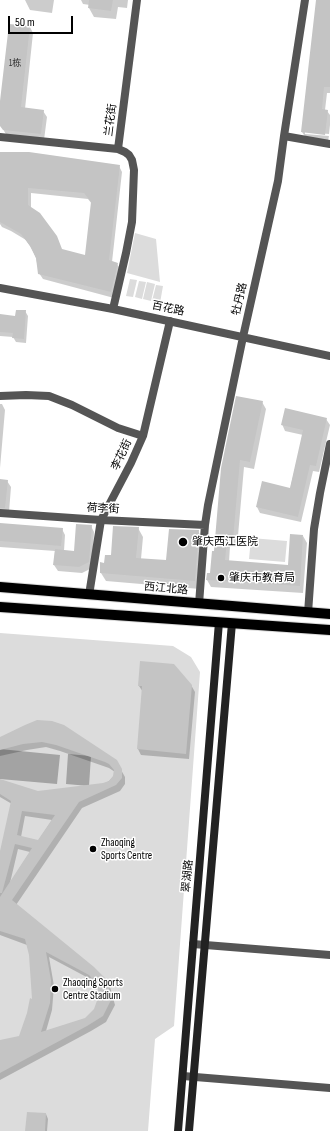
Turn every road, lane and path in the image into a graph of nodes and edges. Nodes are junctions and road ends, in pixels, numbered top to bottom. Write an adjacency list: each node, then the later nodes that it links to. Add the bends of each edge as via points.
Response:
1 (137, 0): 6 (street, 兰花街)
2 (305, 0): 3 (street, 牡丹路)
3 (284, 136): 5 (street); 10 (street, 牡丹路, via 278,181)
4 (0, 137): 6 (street, 兰花街)
5 (330, 144)
6 (118, 149): 8 (street, via 129,155 134,170 132,222)
7 (0, 288): 8 (street, 百花路)
8 (113, 309): 9 (street, 百花路)
9 (170, 321): 10 (street, 百花路); 13 (street, 李花街)
10 (243, 336): 11 (street, 百花路); 17 (street, 牡丹路)
11 (330, 356)
12 (0, 396): 13 (street, via 49,396 118,428)
13 (143, 436): 16 (street, 李花街, via 132,463)
14 (330, 444): 22 (street, via 314,530)
15 (0, 513): 16 (street, 荷李街)
16 (101, 520): 17 (street, 荷李街); 19 (street, 李花街)
17 (205, 525): 20 (street, 牡丹路)
18 (0, 587): 19 (main road, 西江北路)
19 (89, 595): 20 (main road, 西江北路)
20 (198, 604): 22 (main road, 西江北路)
21 (0, 607): 24 (main road)
22 (308, 613): 23 (main road, 西江北路)
23 (330, 614)
24 (219, 622): 25 (main road); 27 (street, 翠湖路)
25 (232, 623): 26 (main road); 28 (street, 翠湖路)
26 (330, 630)
27 (193, 944): 28 (street); 30 (street, 翠湖路)
28 (205, 945): 29 (street); 31 (street, 翠湖路)
29 (330, 955)
30 (183, 1076): 31 (street); 33 (street, 翠湖路)
31 (194, 1077): 32 (street); 34 (street, 翠湖路)
32 (330, 1088)
33 (178, 1131)
34 (189, 1131)

